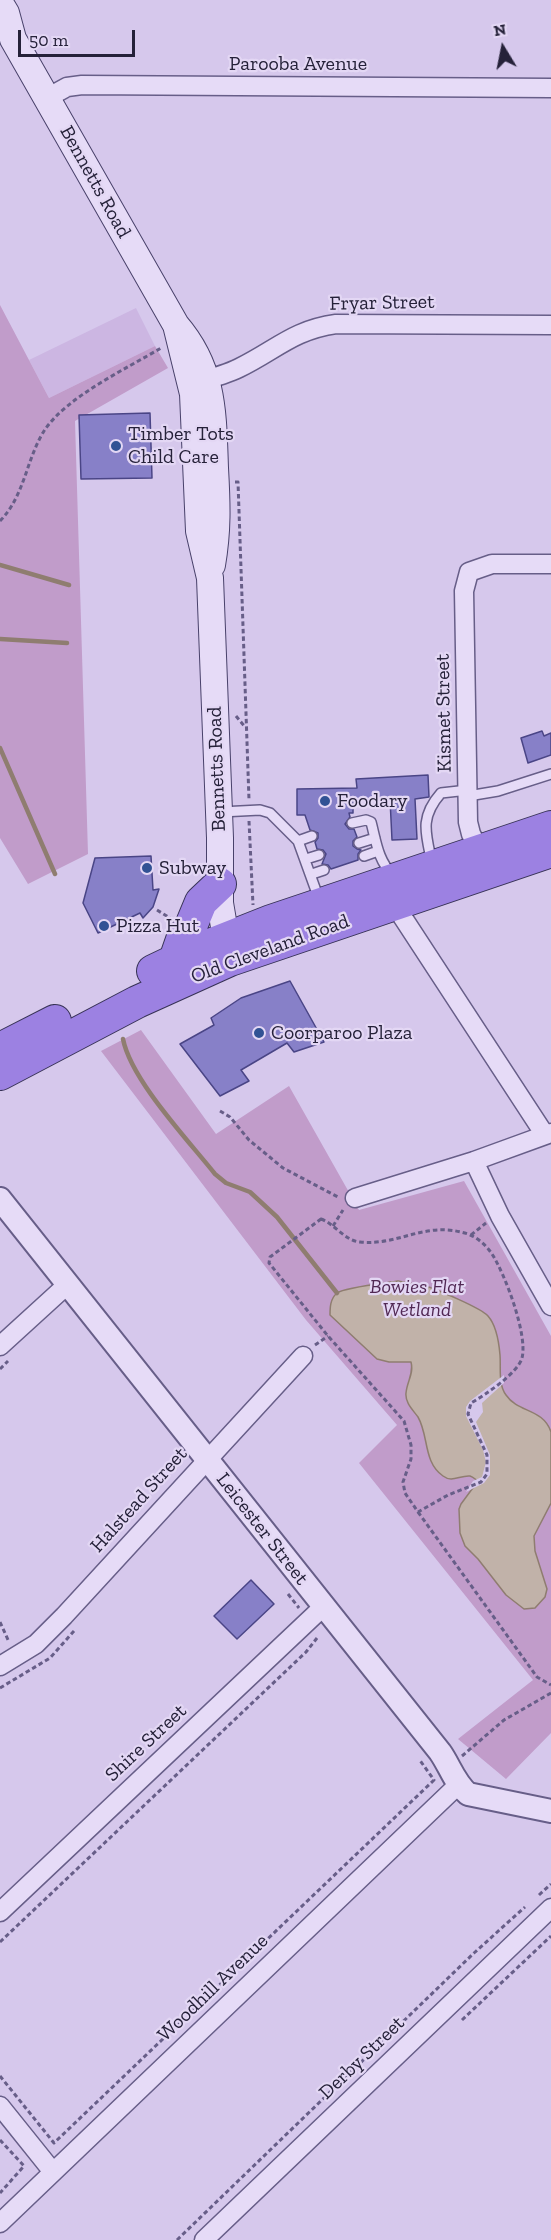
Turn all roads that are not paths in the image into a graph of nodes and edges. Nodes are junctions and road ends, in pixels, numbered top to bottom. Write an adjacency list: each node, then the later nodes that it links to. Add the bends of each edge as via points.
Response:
1 (0, 3): 2 (main road, Bennetts Road, via 6,13)
2 (6, 34): 4 (main road, Bennetts Road)
3 (551, 88): 4 (street, Parooba Avenue, via 82,85 67,87)
4 (47, 98): 6 (main road, Bennetts Road, via 176,325)
5 (551, 325): 6 (street, Fryar Street, via 315,327 237,369)
6 (199, 381): 10 (main road, Bennetts Road, via 195,416 199,531 210,578)
7 (551, 564): 9 (street, Kismet Street, via 492,564 469,572 464,591)
8 (551, 774): 9 (lane, via 498,791)
9 (468, 793): 18 (street, Kismet Street, via 469,828); 23 (lane, via 441,793 425,819)
10 (219, 812): 15 (lane, via 265,810); 26 (main road, Bennetts Road)
11 (352, 823): 14 (lane, via 371,822)
12 (551, 827): 18 (highway, Old Cleveland Road)
13 (312, 836): 15 (lane)
14 (375, 838): 16 (lane); 17 (lane)
15 (298, 841): 22 (lane)
16 (359, 843)
17 (378, 851): 21 (lane); 27 (lane)
18 (480, 851): 23 (highway, Old Cleveland Road)
19 (551, 851): 27 (highway, Old Cleveland Road)
20 (319, 855): 22 (lane)
21 (364, 856)
22 (306, 860): 25 (lane)
23 (433, 867): 27 (highway, Old Cleveland Road)
24 (324, 870): 25 (lane)
25 (312, 874): 28 (lane)
26 (220, 884): 29 (main road, Bennetts Road); 30 (highway, via 201,902)
27 (396, 891): 28 (highway, Old Cleveland Road); 29 (highway, Old Cleveland Road); 33 (street)
28 (321, 904): 29 (highway, Old Cleveland Road)
29 (228, 949): 30 (highway, Old Cleveland Road); 32 (highway, Old Cleveland Road)
30 (175, 960): 31 (highway, Old Cleveland Road)
31 (0, 1049)
32 (0, 1074)
33 (548, 1134): 34 (street)
34 (474, 1161): 36 (street); 38 (street)
35 (0, 1199): 37 (street, Leicester Street)
36 (349, 1199)
37 (68, 1284): 39 (street); 41 (street, Leicester Street)
38 (551, 1306)
39 (4, 1353)
40 (303, 1356): 41 (street, Halstead Street)
41 (207, 1459): 42 (street, Leicester Street); 43 (street, Halstead Street, via 57,1623 36,1644)
42 (323, 1606): 44 (street, Leicester Street); 47 (street, Shire Street)
43 (0, 1666)
44 (454, 1776): 45 (street, Leicester Street, via 468,1794); 49 (street, Woodhill Avenue)
45 (551, 1811)
46 (551, 1908): 51 (street, Derby Street)
47 (0, 1912)
48 (0, 2106): 49 (street)
49 (53, 2172): 50 (street, Woodhill Avenue)
50 (0, 2223)
51 (204, 2240)

